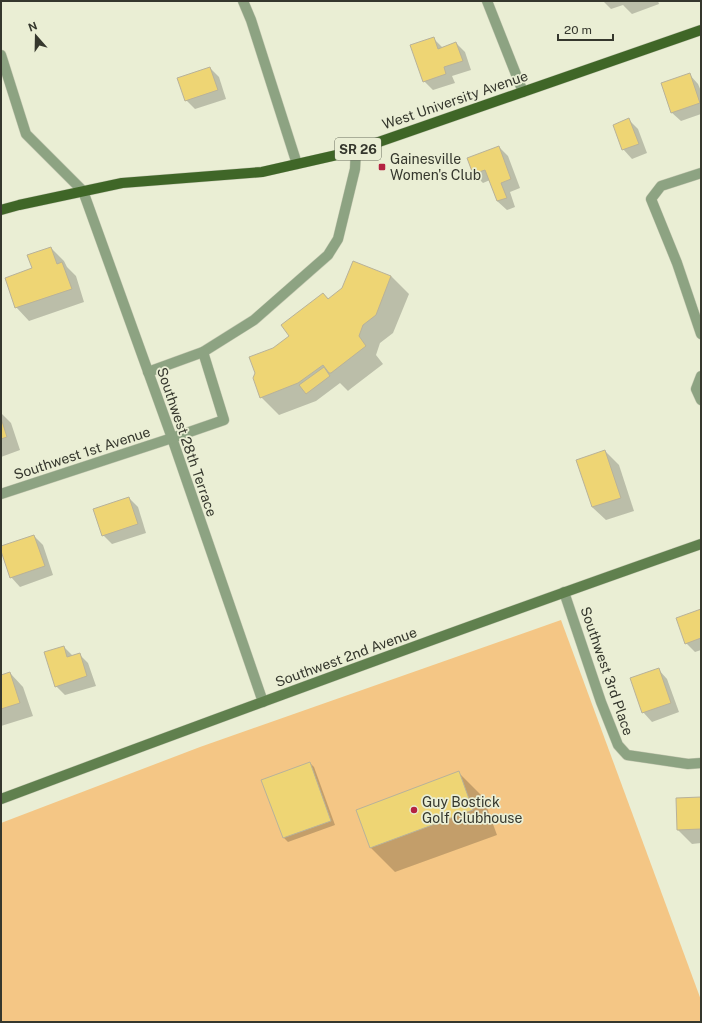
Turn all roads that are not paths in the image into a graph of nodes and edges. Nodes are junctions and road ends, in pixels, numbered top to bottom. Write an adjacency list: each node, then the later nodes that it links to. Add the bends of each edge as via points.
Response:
1 (243, 1): 7 (street)
2 (487, 1): 5 (street)
3 (701, 30): 5 (main road, West University Avenue / SR 26)
4 (1, 56): 9 (street, via 26,134)
5 (523, 92): 6 (main road, West University Avenue / SR 26)
6 (356, 149): 7 (main road, West University Avenue / SR 26); 12 (street, via 355,170 338,239 328,255 254,320)
7 (297, 164): 9 (main road, West University Avenue / SR 26, via 262,172 122,183)
8 (701, 173): 11 (street, via 661,186 651,199 677,262)
9 (83, 191): 10 (main road, West University Avenue / SR 26); 13 (street, Southwest 28th Terrace)
10 (1, 210)
11 (701, 334)
12 (203, 352): 13 (street); 16 (street, Southwest 1st Avenue, via 224,420)
13 (148, 372): 16 (street, Southwest 28th Terrace)
14 (701, 376): 15 (street, via 696,389)
15 (701, 400)
16 (172, 438): 17 (street, Southwest 1st Avenue); 20 (street, Southwest 28th Terrace)
17 (1, 494)
18 (701, 544): 19 (main road, Southwest 2nd Avenue)
19 (564, 592): 20 (main road, Southwest 2nd Avenue); 21 (street, Southwest 3rd Place, via 618,745 627,755 688,764)
20 (263, 702): 22 (main road, Southwest 2nd Avenue)
21 (701, 763)
22 (1, 799)

